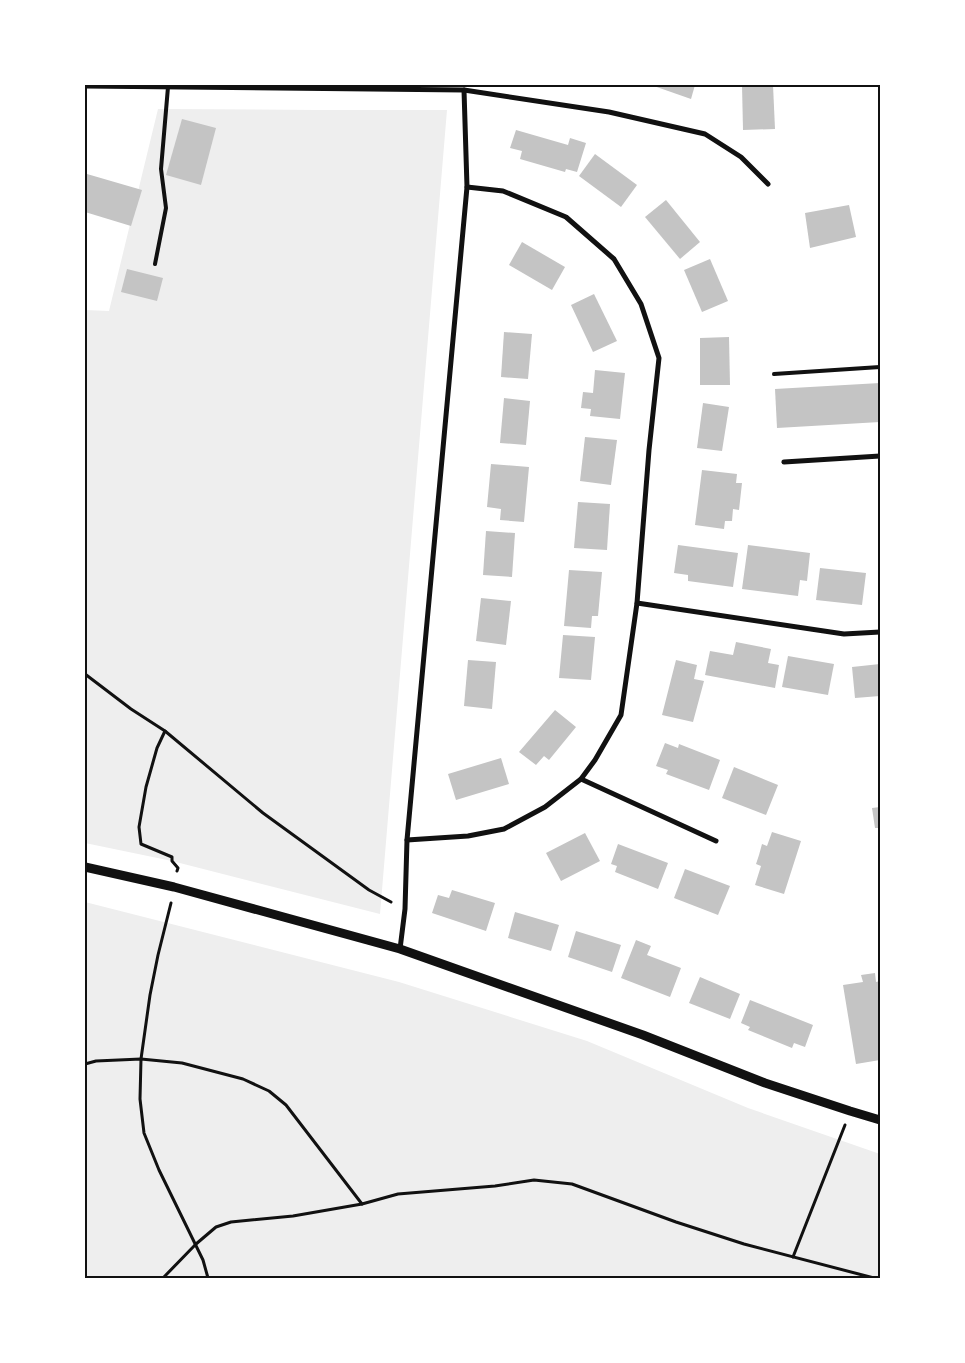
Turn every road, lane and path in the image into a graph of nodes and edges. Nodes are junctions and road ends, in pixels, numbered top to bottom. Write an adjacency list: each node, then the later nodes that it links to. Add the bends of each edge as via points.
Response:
1 (470, 85): 4 (street)
2 (85, 86): 3 (street)
3 (168, 87): 4 (street); 7 (lane, via 161,169 166,208)
4 (464, 90): 5 (street, via 609,112 705,134 741,157); 6 (street)
5 (768, 184)
6 (466, 187): 12 (street, via 503,191 566,217 614,259 641,304 659,358); 17 (street)
7 (155, 264)
8 (880, 367): 9 (lane)
9 (774, 374)
10 (880, 456): 11 (street)
11 (784, 462)
12 (637, 603): 13 (street, via 844,634); 16 (street, via 621,715)
13 (880, 632)
14 (85, 674): 15 (path)
15 (165, 731): 20 (path, via 146,787 139,827 142,844 172,857); 22 (path, via 263,813 369,890)
16 (581, 779): 17 (street, via 545,807 504,829 468,836); 18 (street)
17 (407, 840): 22 (street)
18 (716, 841)
19 (85, 867): 23 (street)
20 (178, 868)
21 (170, 909): 24 (path, via 150,995)
22 (404, 909): 23 (street)
23 (400, 949): 26 (street)
24 (141, 1059): 25 (path); 28 (path, via 182,1063 243,1079 269,1091 286,1105); 29 (path, via 140,1099 144,1132)
25 (85, 1064)
26 (850, 1111): 27 (street); 30 (path)
27 (880, 1120)
28 (362, 1204): 29 (path, via 231,1222 216,1227); 30 (path, via 398,1194 534,1180 572,1184 676,1222)
29 (196, 1244): 31 (path); 32 (path)
30 (793, 1257): 33 (path)
31 (163, 1278)
32 (208, 1278)
33 (874, 1278)

